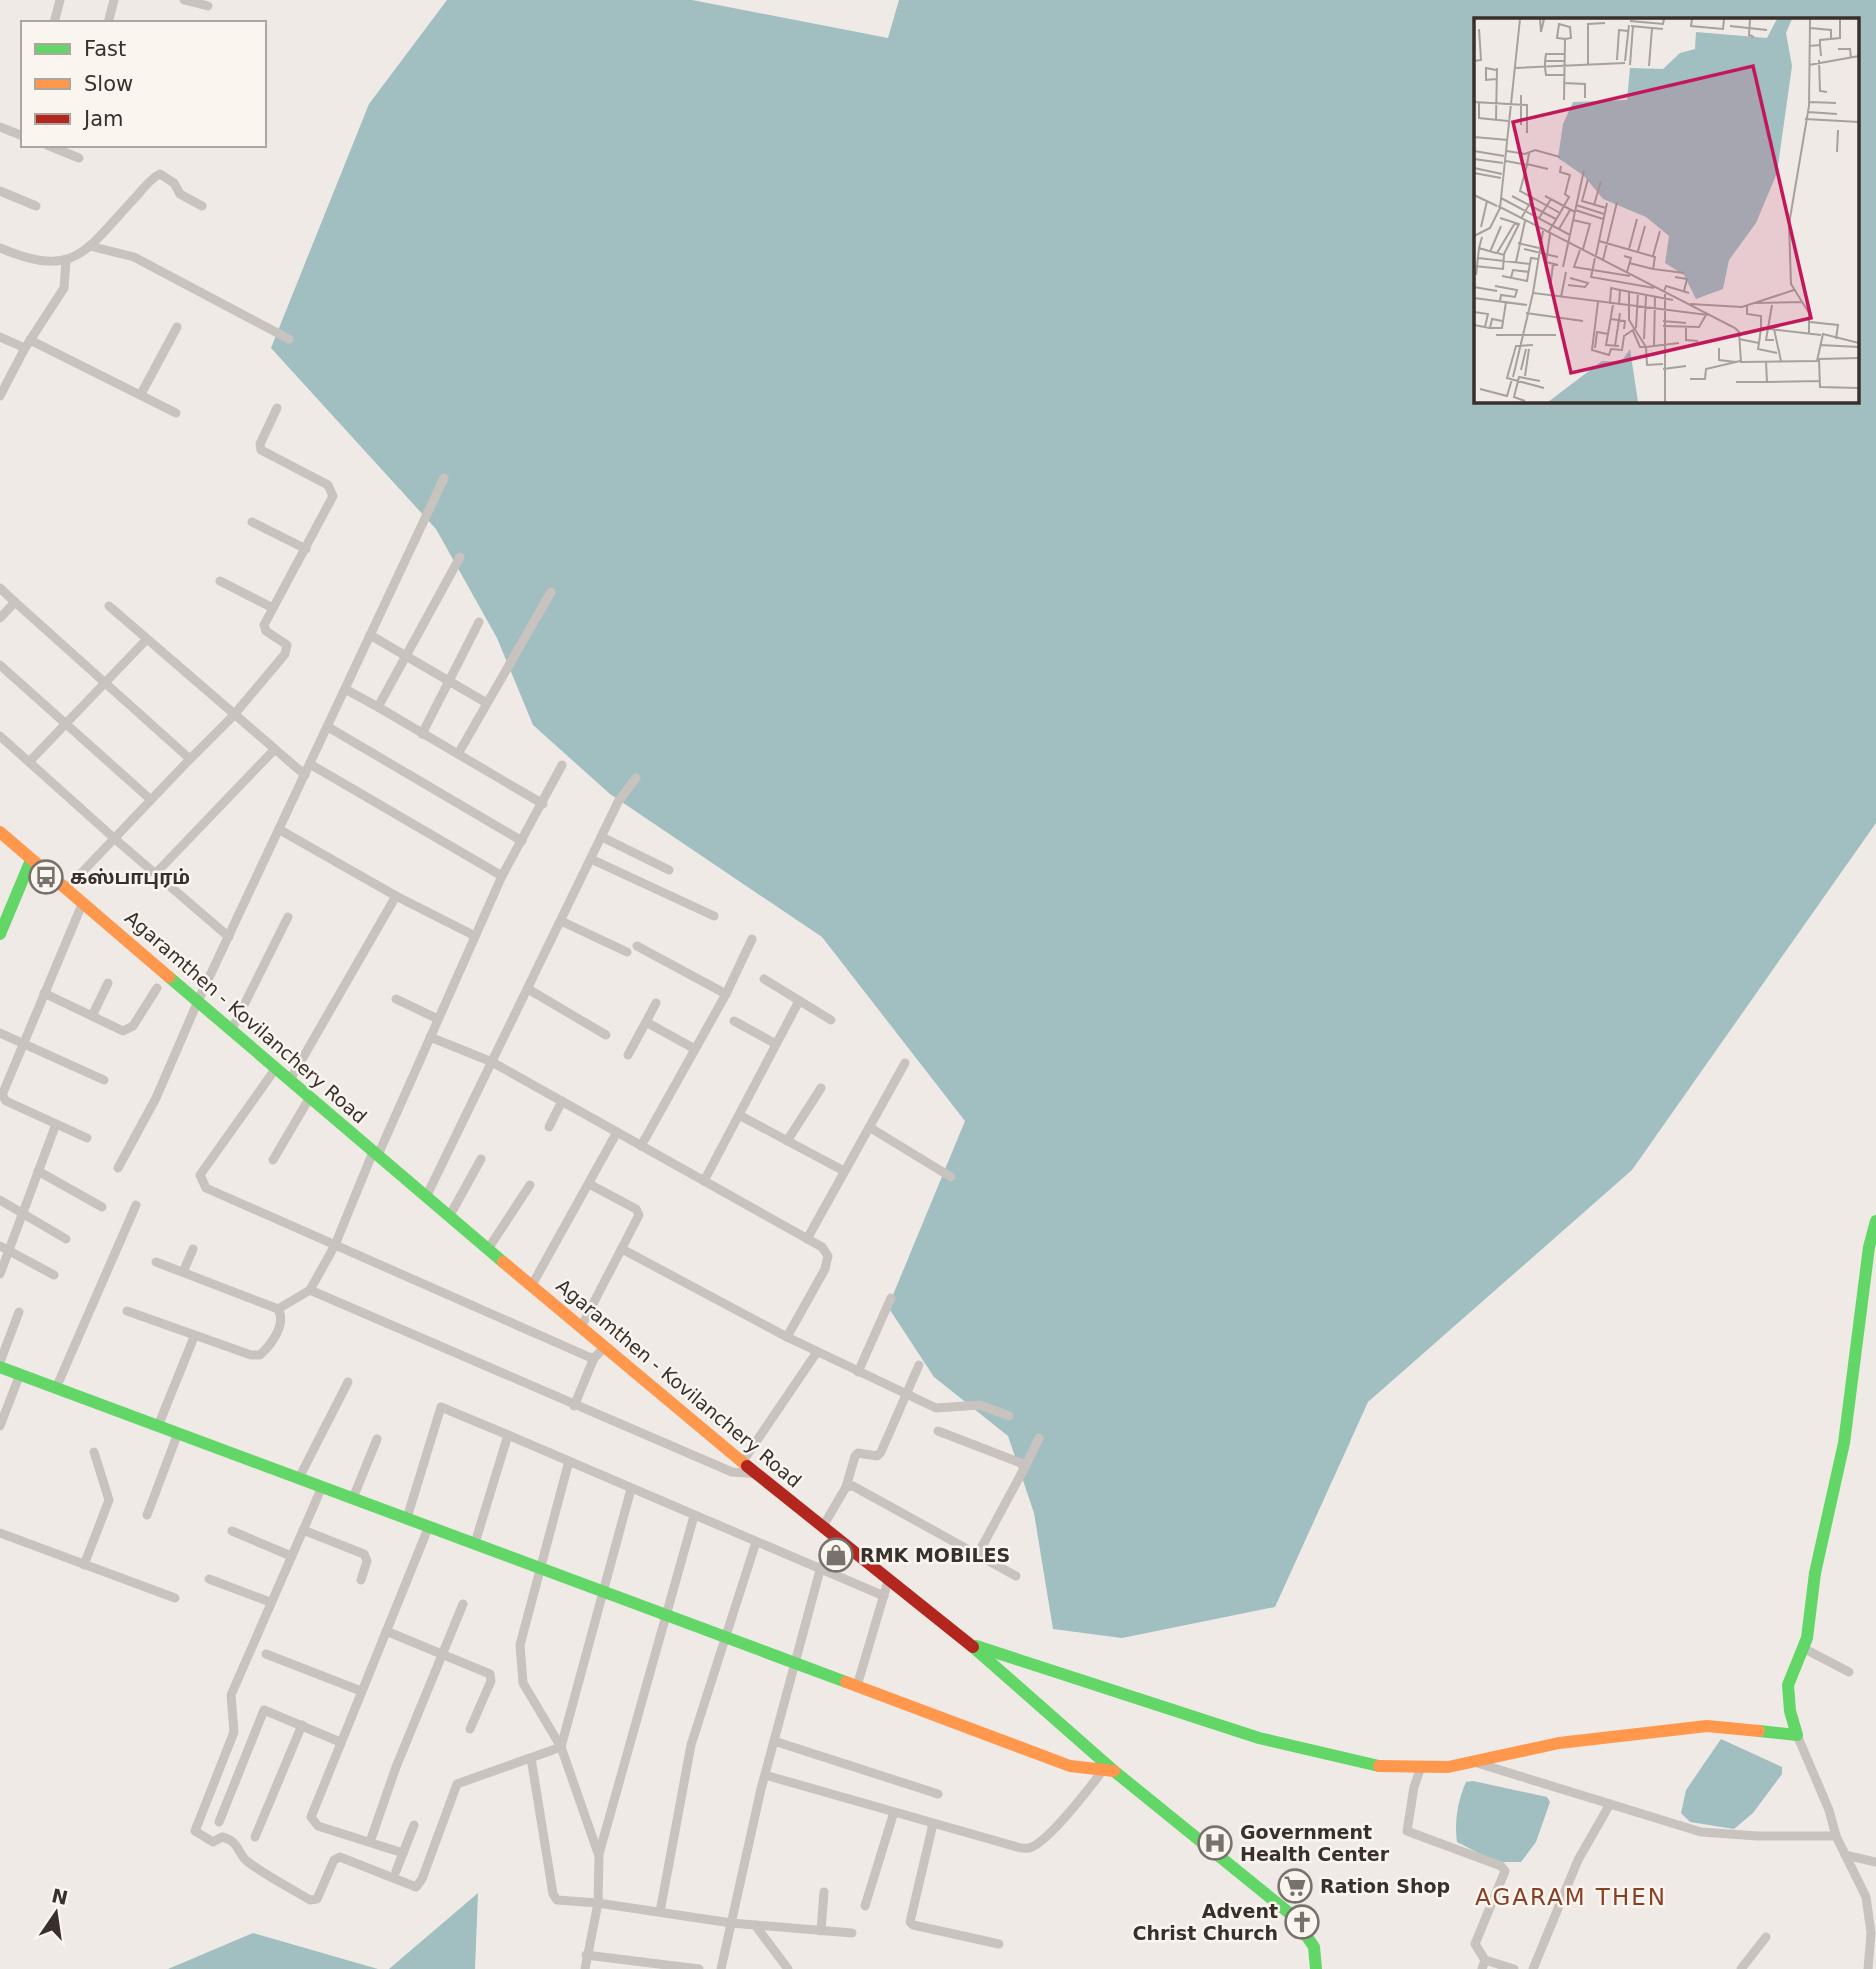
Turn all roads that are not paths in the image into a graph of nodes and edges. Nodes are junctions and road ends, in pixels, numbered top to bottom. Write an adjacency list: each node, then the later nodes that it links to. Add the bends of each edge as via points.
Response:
1 (60, 0): 5 (street)
2 (114, 0): 6 (street)
3 (184, 0): 4 (street)
4 (208, 6)
5 (55, 21)
6 (109, 21)
7 (0, 128): 8 (street)
8 (21, 135)
9 (52, 147): 10 (street)
10 (79, 158)
11 (0, 191): 12 (street)
12 (36, 206)
13 (202, 206): 14 (street, via 180,194 169,178 156,176)
14 (90, 246): 16 (street); 19 (street, via 134,257)
15 (0, 248): 16 (street, via 35,262)
16 (66, 262): 20 (street, via 64,288)
17 (177, 327): 21 (street)
18 (0, 337): 20 (street)
19 (289, 339)
20 (28, 344): 21 (street); 22 (street)
21 (141, 394): 24 (street)
22 (0, 396)
23 (277, 408): 27 (street, via 261,450 334,492)
24 (176, 413)
25 (444, 478): 37 (street)
26 (252, 522): 27 (street)
27 (306, 550): 34 (street)
28 (460, 557): 39 (street)
29 (220, 580): 34 (street)
30 (0, 588): 32 (street)
31 (551, 592): 44 (street)
32 (15, 602): 35 (street); 41 (street)
33 (109, 606): 38 (street)
34 (271, 607): 46 (street, via 266,631 287,649)
35 (0, 618)
36 (479, 622): 42 (street)
37 (370, 635): 39 (street); 43 (street)
38 (146, 640): 41 (street); 46 (street)
39 (405, 657): 42 (street); 45 (street)
40 (0, 665): 47 (street)
41 (105, 682): 47 (street); 53 (street)
42 (449, 682): 44 (street); 49 (street)
43 (345, 689): 45 (street); 48 (street)
44 (485, 702): 52 (street)
45 (378, 708): 49 (street)
46 (233, 716): 51 (street); 53 (street)
47 (66, 724): 54 (street); 59 (street)
48 (327, 727): 55 (street); 65 (street)
49 (422, 734): 52 (street)
50 (0, 736): 54 (street)
51 (274, 750): 57 (street); 69 (street)
52 (458, 754): 60 (street)
53 (190, 759): 59 (street)
54 (29, 762): 64 (street)
55 (310, 764): 57 (street); 70 (street)
56 (562, 765): 60 (street)
57 (305, 775): 61 (street)
58 (636, 778): 63 (street, via 618,802)
59 (150, 799): 64 (street)
60 (543, 804): 65 (street)
61 (280, 830): 72 (street); 79 (street)
62 (0, 832): 67 (street, Agaramthen - Kovilanchery Road)
63 (602, 837): 66 (street); 68 (street)
64 (115, 839): 69 (street); 71 (street)
65 (522, 841): 70 (street)
66 (591, 859): 74 (street); 76 (street)
67 (31, 860): 71 (street, Agaramthen - Kovilanchery Road); 77 (street)
68 (668, 870)
69 (156, 873): 79 (street)
70 (502, 876): 78 (street)
71 (67, 888): 73 (street, Agaramthen - Kovilanchery Road)
72 (396, 896): 78 (street); 110 (street)
73 (83, 902): 87 (street); 90 (street, Agaramthen - Kovilanchery Road)
74 (714, 916)
75 (288, 917): 98 (street)
76 (561, 921): 82 (street); 86 (street)
77 (0, 934)
78 (475, 936): 94 (street)
79 (229, 937): 90 (street)
80 (752, 939): 88 (street)
81 (637, 946): 88 (street)
82 (627, 952)
83 (764, 979): 91 (street)
84 (108, 984): 93 (street)
85 (157, 988): 93 (street, via 128,1031)
86 (528, 989): 100 (street); 106 (street)
87 (44, 992): 93 (street); 102 (street)
88 (726, 994): 104 (street)
89 (396, 999): 94 (street)
90 (198, 1001): 98 (street, Agaramthen - Kovilanchery Road); 125 (street, via 156,1098)
91 (799, 1001): 95 (street); 103 (street)
92 (656, 1003): 97 (street)
93 (92, 1016)
94 (438, 1019): 101 (street)
95 (831, 1020)
96 (734, 1021): 103 (street)
97 (646, 1022): 104 (street); 105 (street)
98 (232, 1030): 108 (street, Agaramthen - Kovilanchery Road)
99 (0, 1033): 102 (street)
100 (606, 1035)
101 (430, 1037): 106 (street); 122 (street)
102 (22, 1044): 109 (street); 115 (street, via 2,1095)
103 (776, 1044): 114 (street)
104 (695, 1049): 121 (street)
105 (628, 1055)
106 (492, 1062): 113 (street); 132 (street)
107 (905, 1063): 117 (street)
108 (276, 1068): 110 (street, Agaramthen - Kovilanchery Road); 141 (street, via 200,1175 201,1183)
109 (104, 1080)
110 (290, 1080): 112 (street, Agaramthen - Kovilanchery Road)
111 (821, 1088): 120 (street)
112 (310, 1097): 122 (street, Agaramthen - Kovilanchery Road); 123 (street)
113 (562, 1101): 116 (street); 118 (street)
114 (739, 1115): 120 (street); 129 (street)
115 (56, 1124): 119 (street); 126 (street)
116 (549, 1127)
117 (869, 1127): 127 (street); 128 (street)
118 (617, 1132): 121 (street); 131 (street)
119 (87, 1138)
120 (787, 1141): 127 (street)
121 (641, 1146): 129 (street)
122 (375, 1154): 132 (street, Agaramthen - Kovilanchery Road); 141 (street)
123 (273, 1160)
124 (481, 1160): 137 (street)
125 (118, 1167)
126 (38, 1171): 135 (street); 136 (street)
127 (844, 1171): 140 (street)
128 (951, 1177)
129 (704, 1181): 140 (street)
130 (530, 1185): 144 (street)
131 (590, 1185): 145 (street, via 639,1211); 150 (street)
132 (426, 1197): 137 (street, Agaramthen - Kovilanchery Road)
133 (0, 1200): 136 (street)
134 (136, 1205): 167 (street)
135 (102, 1206)
136 (21, 1212): 139 (street); 142 (street)
137 (449, 1217): 144 (street, Agaramthen - Kovilanchery Road)
138 (1876, 1221): 217 (street, via 1848,1420)
139 (66, 1239)
140 (807, 1239): 158 (street, via 828,1256)
141 (335, 1245): 151 (street); 161 (street)
142 (4, 1249): 148 (street); 149 (street)
143 (193, 1249): 147 (street)
144 (488, 1249): 150 (street, Agaramthen - Kovilanchery Road)
145 (622, 1249): 156 (street); 158 (street)
146 (156, 1262): 147 (street)
147 (183, 1272): 153 (street)
148 (0, 1275)
149 (54, 1275)
150 (532, 1285): 156 (street, Agaramthen - Kovilanchery Road)
151 (310, 1290): 153 (street); 169 (street)
152 (891, 1298): 164 (street)
153 (278, 1309): 157 (street, via 282,1322 260,1355)
154 (127, 1311): 157 (street)
155 (19, 1312): 162 (street)
156 (581, 1326): 159 (street, Agaramthen - Kovilanchery Road)
157 (194, 1337): 172 (street)
158 (787, 1337): 160 (street)
159 (605, 1347): 161 (street); 180 (street, Agaramthen - Kovilanchery Road)
160 (817, 1352): 164 (street); 180 (street)
161 (594, 1358): 169 (street)
162 (0, 1364): 165 (street)
163 (919, 1365): 168 (street)
164 (858, 1372): 168 (street)
165 (20, 1374): 167 (street); 171 (street)
166 (348, 1382): 183 (street)
167 (56, 1388): 172 (street)
168 (905, 1396): 170 (street, via 936,1408 980,1405); 185 (street, via 881,1452 877,1456 858,1453)
169 (574, 1406): 182 (street, via 732,1472)
170 (1009, 1416)
171 (0, 1426)
172 (158, 1426): 174 (street)
173 (938, 1431): 181 (street)
174 (178, 1433): 183 (street); 188 (street)
175 (508, 1435): 179 (street); 190 (street, via 441,1407); 198 (street)
176 (1039, 1438): 181 (street)
177 (377, 1439): 187 (street)
178 (94, 1452): 201 (street, via 109,1500)
179 (569, 1461): 186 (street); 202 (street)
180 (743, 1461): 182 (street, Agaramthen - Kovilanchery Road)
181 (1026, 1465): 199 (street)
182 (760, 1475): 192 (street, Agaramthen - Kovilanchery Road)
183 (299, 1478): 184 (street)
184 (322, 1487): 187 (street); 193 (street)
185 (846, 1487): 192 (street); 199 (street, via 857,1487)
186 (631, 1489): 189 (street); 208 (street)
187 (354, 1498): 190 (street)
188 (147, 1516)
189 (694, 1516): 197 (street); 213 (street)
190 (407, 1518): 191 (street)
191 (429, 1526): 198 (street); 214 (street)
192 (822, 1528): 196 (street, Agaramthen - Kovilanchery Road)
193 (303, 1530): 200 (street); 206 (street, via 364,1554 367,1561)
194 (232, 1531): 200 (street)
195 (0, 1532): 201 (street)
196 (834, 1538): 203 (street); 207 (street, Agaramthen - Kovilanchery Road)
197 (756, 1542): 203 (street); 215 (street)
198 (475, 1543): 202 (street)
199 (978, 1554): 204 (street)
200 (291, 1556): 211 (street)
201 (85, 1564): 210 (street)
202 (541, 1568): 208 (street); 229 (street, via 520,1644 520,1673)
203 (820, 1570): 209 (street); 220 (street)
204 (1016, 1576)
205 (209, 1579): 211 (street)
206 (361, 1580)
207 (888, 1581): 209 (street); 216 (street, Agaramthen - Kovilanchery Road)
208 (602, 1591): 213 (street); 229 (street)
209 (884, 1597): 222 (street)
210 (175, 1598)
211 (270, 1602): 230 (street, via 231,1695 234,1732 195,1828 204,1837 213,1842 229,1839 248,1862 313,1901 334,1860 340,1857 416,1887 457,1784)
212 (463, 1604): 219 (street)
213 (667, 1615): 215 (street); 246 (street)
214 (386, 1631): 219 (street); 223 (street)
215 (727, 1638): 220 (street); 252 (street, via 691,1745)
216 (969, 1644): 232 (street, via 1259,1738 1381,1766); 233 (street, Agaramthen - Kovilanchery Road)
217 (1803, 1648): 221 (street); 226 (street, via 1788,1685)
218 (266, 1654): 223 (street)
219 (443, 1655): 225 (street, via 490,1674); 243 (street)
220 (795, 1663): 222 (street); 227 (street)
221 (1849, 1672)
222 (857, 1686): 233 (street, via 1070,1766)
223 (361, 1691): 228 (street)
224 (302, 1725): 228 (street); 238 (street, via 264,1710); 242 (street)
225 (470, 1729)
226 (1797, 1735): 231 (street, via 1707,1726 1559,1743); 241 (street)
227 (774, 1741): 234 (street); 235 (street)
228 (340, 1742): 243 (street, via 311,1817 318,1826)
229 (561, 1747): 230 (street); 246 (street)
230 (531, 1758): 250 (street, via 554,1894 557,1900)
231 (1472, 1762): 232 (street); 236 (street)
232 (1421, 1767): 260 (street, via 1407,1831 1505,1871 1475,1944)
233 (1109, 1770): 239 (street, via 1029,1848); 265 (street, Agaramthen - Kovilanchery Road, via 1293,1916 1311,1937 1318,1954)
234 (765, 1775): 237 (street); 253 (street)
235 (938, 1794)
236 (1610, 1804): 241 (street, via 1701,1832); 267 (street, via 1578,1860)
237 (894, 1812): 239 (street); 251 (street)
238 (219, 1822)
239 (933, 1824): 258 (street, via 910,1922)
240 (414, 1825): 244 (street)
241 (1836, 1836): 245 (street)
242 (255, 1837)
243 (370, 1842): 244 (street)
244 (403, 1853): 248 (street)
245 (1845, 1855): 247 (street); 269 (street, via 1866,1897 1871,1933)
246 (599, 1856): 250 (street)
247 (1876, 1862)
248 (396, 1871)
249 (824, 1892): 255 (street)
250 (598, 1903): 252 (street); 259 (street)
251 (865, 1906)
252 (660, 1912): 253 (street)
253 (731, 1923): 254 (street); 263 (street)
254 (755, 1925): 255 (street); 264 (street)
255 (821, 1931): 256 (street)
256 (852, 1933)
257 (1766, 1937): 268 (street)
258 (999, 1944)
259 (586, 1955): 261 (street); 262 (street)
260 (1483, 1964): 266 (street)
261 (585, 1969)
262 (699, 1969)
263 (721, 1969)
264 (788, 1969)
265 (1315, 1969)
266 (1514, 1969)
267 (1533, 1969)
268 (1741, 1969)
269 (1868, 1969)

